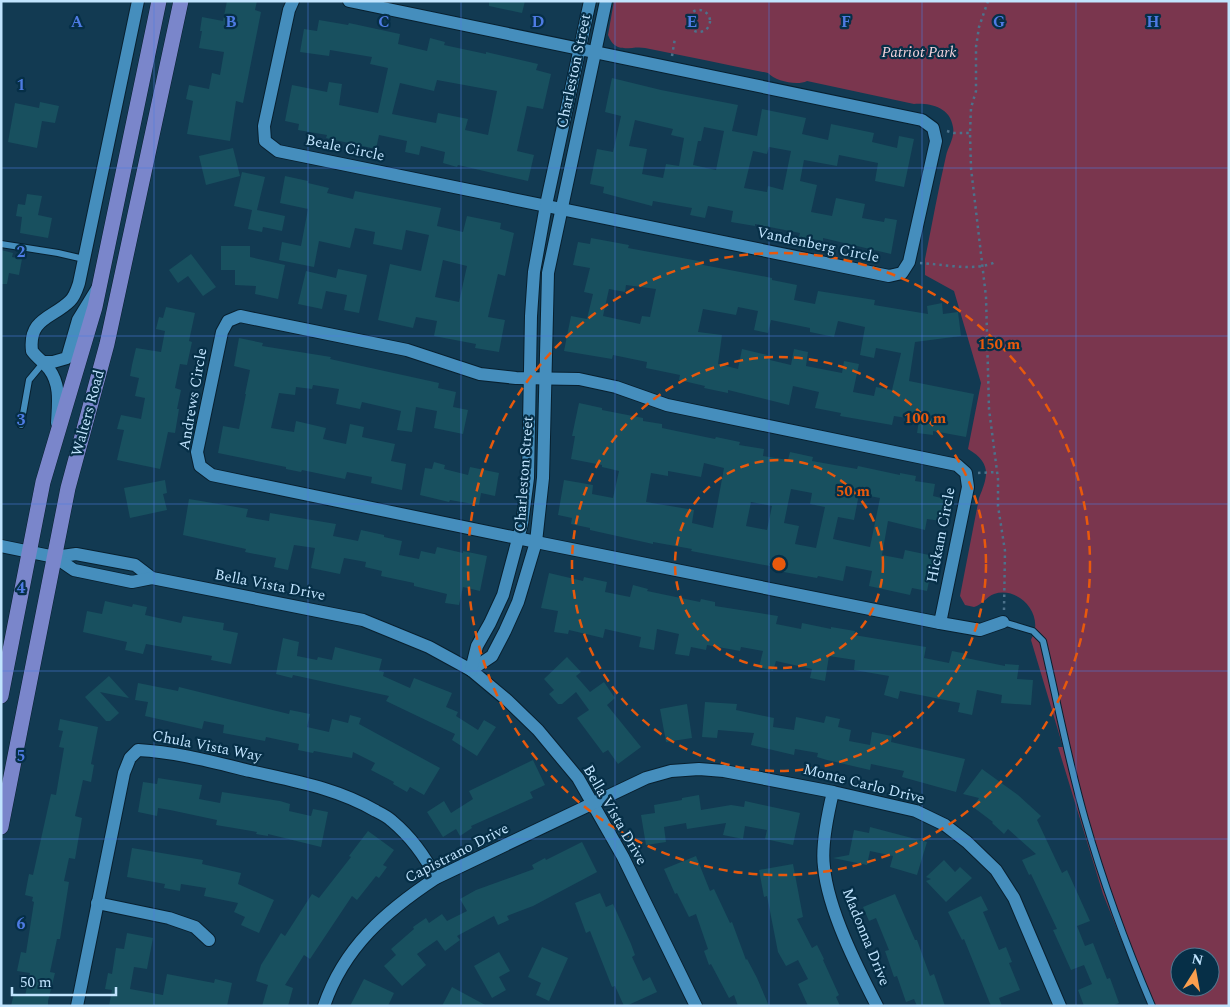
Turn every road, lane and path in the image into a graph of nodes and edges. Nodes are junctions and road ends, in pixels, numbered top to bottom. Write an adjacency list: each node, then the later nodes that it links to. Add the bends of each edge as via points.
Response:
1 (138, 1): 19 (street, Walters Road)
2 (159, 1): 23 (main road, Walters Road)
3 (181, 1): 35 (main road, Walters Road, via 107,344 68,488)
4 (294, 1): 16 (street, Beale Circle, via 289,10 264,126 265,141 278,151)
5 (349, 1): 11 (street)
6 (590, 1): 11 (street, Charleston Street)
7 (606, 1): 12 (street, Charleston Street)
8 (988, 1): 15 (path, via 976,47 976,92 971,108)
9 (692, 29): 9 (path, via 688,18 696,11 705,12 710,19 708,29 703,32)
10 (675, 38): 13 (path)
11 (579, 49): 12 (street); 16 (street, Charleston Street)
12 (595, 52): 13 (street); 17 (street, Charleston Street)
13 (670, 68): 14 (street, via 922,120)
14 (933, 128): 15 (path); 20 (street, via 936,141)
15 (970, 133): 22 (path)
16 (546, 205): 17 (street, Beale Circle); 25 (street, Charleston Street, via 534,272)
17 (562, 209): 20 (street, Vandenberg Circle, via 889,276 902,273); 26 (street, Charleston Street, via 548,273)
18 (1, 244): 19 (lane)
19 (84, 259): 24 (street, Walters Road, via 72,299 45,318 32,334 32,351)
20 (909, 262): 22 (path)
21 (995, 262): 22 (path)
22 (982, 266): 29 (path, via 989,409)
23 (100, 282): 24 (street, Walters Road, via 78,320 67,358); 28 (main road, Walters Road)
24 (44, 362): 27 (lane, via 30,380); 28 (street, Walters Road, via 56,381 58,393)
25 (530, 378): 26 (street, Andrews Circle); 31 (street, Charleston Street, via 528,478); 31 (street, Andrews Circle, via 480,374 407,350 240,316 228,321 222,332 197,452 200,466 212,475)
26 (545, 378): 30 (street, Hickam Circle, via 579,379 616,387 667,405 957,465); 32 (street, Charleston Street, via 543,478)
27 (21, 425)
28 (56, 437): 34 (main road, Walters Road, via 43,482)
29 (996, 472): 30 (path); 36 (path, via 1005,552)
30 (966, 473): 37 (street, Hickam Circle, via 968,487)
31 (519, 538): 32 (street, Andrews Circle); 38 (street, Charleston Street, via 502,596 477,646)
32 (536, 542): 37 (street); 38 (street, Charleston Street, via 518,602 505,631 492,656)
33 (1, 546): 34 (street, Bella Vista Drive)
34 (30, 552): 35 (street, Bella Vista Drive); 39 (main road, Walters Road)
35 (55, 557): 38 (street, Bella Vista Drive, via 76,554 134,566 152,578 362,620 429,647); 42 (main road, Walters Road)
36 (1003, 622): 37 (street, via 980,630); 51 (lane, via 1033,631 1044,640 1085,818 1132,960)
37 (940, 623)
38 (471, 670): 41 (street, Bella Vista Drive, via 538,730 578,778)
39 (1, 696)
40 (833, 792): 41 (street, Monte Carlo Drive, via 724,770 699,769 671,771 646,778); 49 (street, Madonna Drive, via 823,867 832,903); 50 (street, Monte Carlo Drive, via 916,811 945,825 967,842 996,870 1014,898)
41 (593, 803): 43 (street, Capistrano Drive); 48 (street, Bella Vista Drive)
42 (1, 827)
43 (436, 878): 44 (street, Chula Vista Way, via 427,859 392,820 355,799 319,787 199,759 138,750 130,758 124,773); 47 (street, Capistrano Drive, via 386,913 369,930 345,961)
44 (97, 904): 45 (street, via 168,918 195,927); 46 (street, Chula Vista Way)
45 (210, 940)
46 (77, 1006)
47 (324, 1006)
48 (696, 1006)
49 (877, 1006)
50 (1060, 1006)
51 (1152, 1006)

